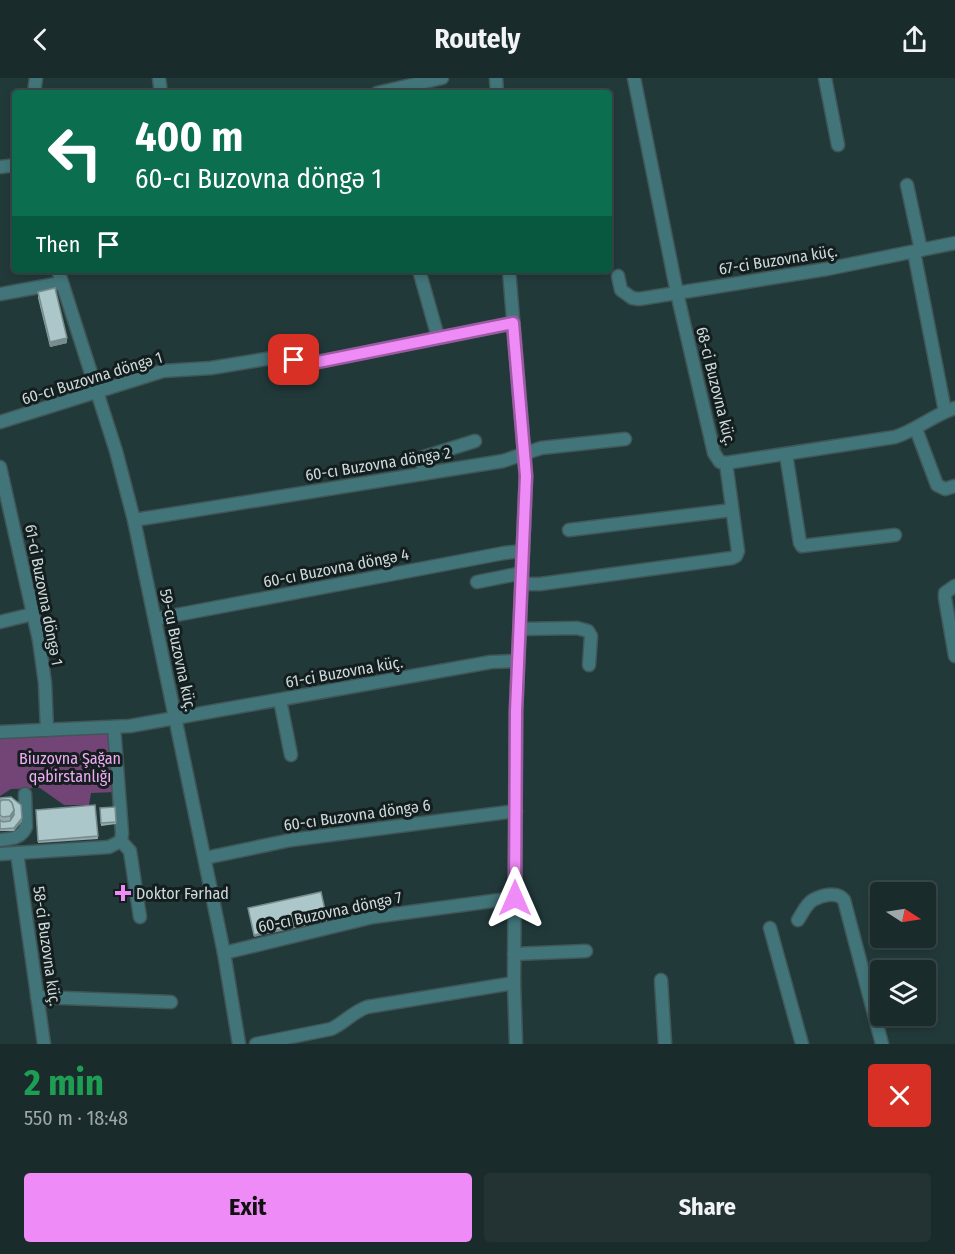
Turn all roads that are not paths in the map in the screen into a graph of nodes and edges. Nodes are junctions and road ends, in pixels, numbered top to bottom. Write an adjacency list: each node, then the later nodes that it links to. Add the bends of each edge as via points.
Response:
1 (442, 78): 4 (street)
2 (634, 78): 14 (street, 68-ci Buzovna küç.)
3 (825, 78): 5 (street)
4 (390, 90)
5 (838, 145)
6 (907, 185): 8 (street)
7 (955, 243): 8 (street, 67-ci Buzovna küç.)
8 (918, 251): 14 (street, 67-ci Buzovna küç.); 19 (street)
9 (59, 273): 13 (street, 59-cu Buzovna küç.)
10 (420, 273): 17 (street)
11 (509, 273): 16 (street)
12 (618, 276): 14 (street, 67-ci Buzovna küç., via 621,290 632,298)
13 (61, 283): 15 (street); 18 (street, 59-cu Buzovna küç.)
14 (677, 293): 26 (street, 68-ci Buzovna küç., via 714,453 720,462)
15 (0, 294)
16 (513, 323): 17 (street, 60-cı Buzovna döngə 1); 24 (street)
17 (438, 337): 18 (street, 60-cı Buzovna döngə 1, via 313,363 278,357 163,371)
18 (96, 391): 20 (street, 60-cı Buzovna döngə 1); 31 (street, 59-cu Buzovna küç.)
19 (950, 410): 21 (street, 68-ci Buzovna küç.)
20 (0, 422)
21 (916, 429): 25 (street, 68-ci Buzovna küç., via 877,440); 29 (street, via 937,485 945,489)
22 (625, 439): 24 (street, 60-cı Buzovna döngə 2, via 541,448)
23 (475, 441): 28 (street, via 424,458)
24 (525, 454): 28 (street, 60-cı Buzovna döngə 2, via 510,460); 34 (street)
25 (786, 454): 26 (street, 68-ci Buzovna küç.); 33 (street, via 802,546)
26 (726, 463): 30 (street)
27 (0, 468): 38 (street, 61-ci Buzovna döngə 1)
28 (423, 474): 31 (street, 60-cı Buzovna döngə 2)
29 (955, 486)
30 (732, 510): 32 (street); 35 (street, via 738,551 732,558)
31 (134, 520): 39 (street, 59-cu Buzovna küç.)
32 (568, 530)
33 (894, 535)
34 (523, 551): 35 (street); 39 (street, 60-cı Buzovna döngə 4)
35 (522, 579): 36 (street); 41 (street)
36 (477, 582)
37 (955, 586): 42 (street, via 945,593 945,598)
38 (33, 614): 40 (street); 48 (street, 61-ci Buzovna döngə 1, via 45,683)
39 (155, 619): 46 (street, 59-cu Buzovna küç.)
40 (0, 622)
41 (520, 629): 43 (street); 44 (street, via 588,631)
42 (955, 656)
43 (518, 661): 45 (street, 61-ci Buzovna küç., via 491,662); 52 (street)
44 (589, 664)
45 (280, 700): 46 (street, 61-ci Buzovna küç.); 50 (street)
46 (176, 718): 47 (street, 61-ci Buzovna küç.); 57 (street, 59-cu Buzovna küç.)
47 (114, 727): 48 (street, 61-ci Buzovna küç.); 54 (street)
48 (47, 730): 49 (street, 61-ci Buzovna küç.)
49 (0, 732)
50 (291, 755)
51 (25, 794): 53 (street, via 24,832)
52 (516, 811): 57 (street, 60-cı Buzovna döngə 6, via 291,840); 58 (street)
53 (0, 840)
54 (121, 841): 55 (street, via 109,846); 59 (street, via 130,851)
55 (17, 853): 56 (street); 67 (street, 58-ci Buzovna küç.)
56 (0, 854)
57 (205, 858): 63 (street, 59-cu Buzovna küç.)
58 (515, 898): 63 (street, 60-cı Buzovna döngə 7, via 373,917); 64 (street)
59 (140, 917)
60 (798, 920): 75 (street, via 813,900 842,896)
61 (770, 928): 74 (street)
62 (586, 951): 64 (street)
63 (224, 953): 70 (street, 59-cu Buzovna küç.)
64 (514, 954): 66 (street)
65 (661, 980): 73 (street)
66 (513, 983): 71 (street, via 367,1007 331,1029); 72 (street)
67 (37, 997): 68 (street); 69 (street, 58-ci Buzovna küç.)
68 (171, 1002)
69 (44, 1044)
70 (239, 1044)
71 (256, 1044)
72 (516, 1044)
73 (665, 1044)
74 (802, 1044)
75 (882, 1044)

